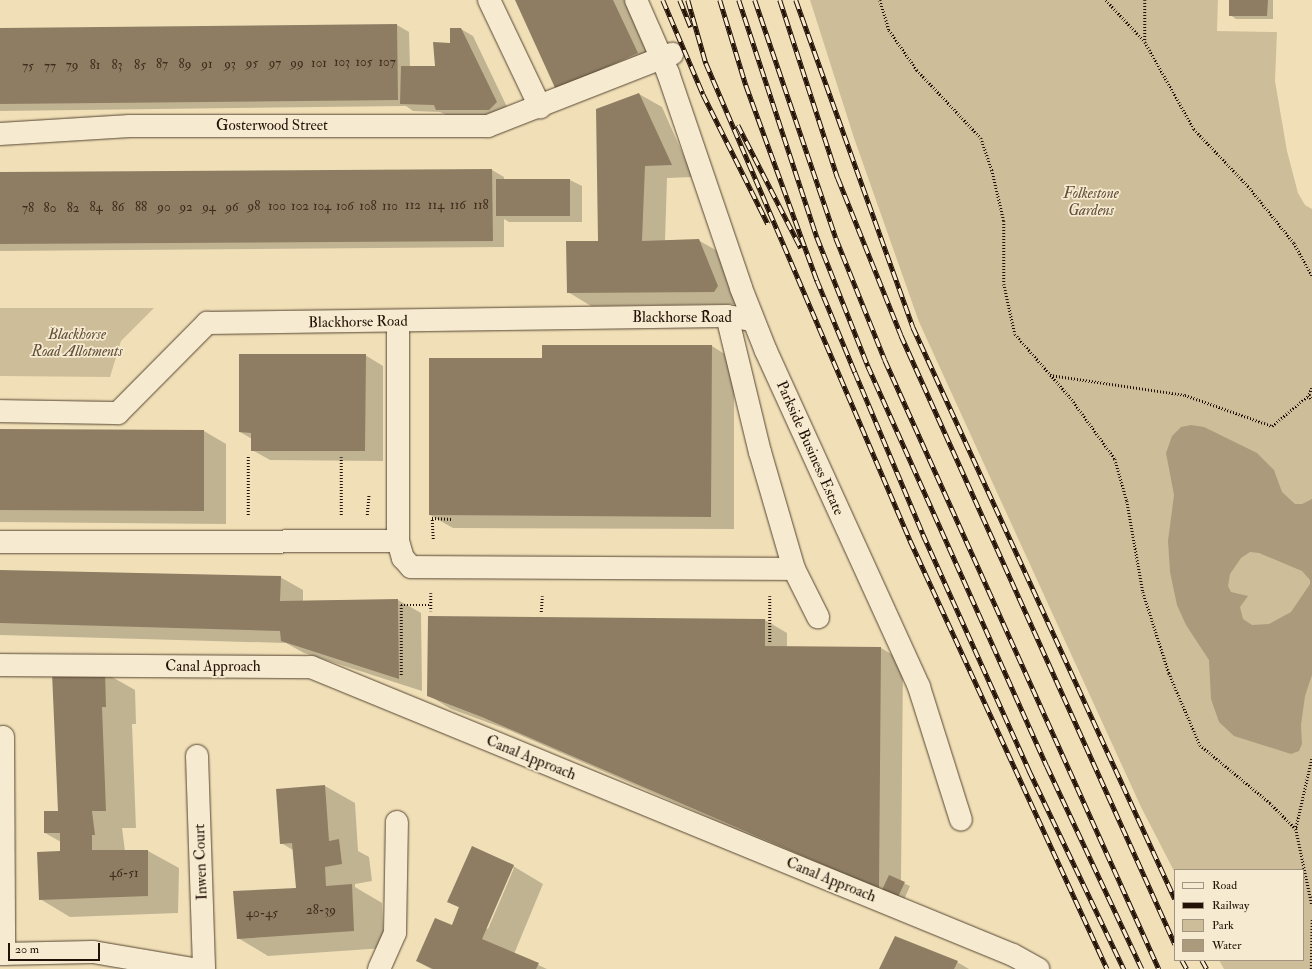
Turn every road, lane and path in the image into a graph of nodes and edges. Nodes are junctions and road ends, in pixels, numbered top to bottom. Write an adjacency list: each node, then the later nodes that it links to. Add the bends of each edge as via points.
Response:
1 (489, 0): 8 (street)
2 (636, 0): 7 (street, Parkside Business Estate)
3 (880, 0): 14 (path, via 889,30 917,70 981,138 992,170 1004,221 1004,284 1015,334)
4 (1106, 0): 6 (path)
5 (1145, 0): 6 (path)
6 (1145, 42): 10 (path, via 1194,129 1248,186 1294,243)
7 (665, 58): 8 (street, Gosterwood Street); 12 (street, Parkside Business Estate)
8 (540, 107): 9 (street, Gosterwood Street, via 488,126 130,126)
9 (0, 134)
10 (1312, 276)
11 (727, 316): 12 (street, Blackhorse Road); 13 (street, Blackhorse Road); 29 (street, via 760,452)
12 (753, 320): 41 (street, Parkside Business Estate, via 919,687)
13 (398, 322): 18 (street, Blackhorse Road, via 207,323 118,414); 27 (street)
14 (1049, 375): 16 (path, via 1185,395 1272,426); 43 (path, via 1070,397 1115,459 1127,501 1143,592 1169,673 1200,745 1270,803)
15 (1312, 388): 16 (path)
16 (1309, 395): 17 (path)
17 (1312, 400)
18 (0, 411)
19 (248, 456): 26 (path)
20 (341, 457): 21 (path, via 341,518)
21 (347, 518)
22 (360, 518): 23 (path)
23 (367, 518)
24 (426, 518): 25 (path)
25 (432, 518)
26 (248, 519)
27 (398, 541): 28 (street); 29 (street, via 404,558 411,567)
28 (0, 542)
29 (794, 569): 34 (street)
30 (542, 589): 33 (path)
31 (767, 591): 35 (path, via 770,595)
32 (431, 605): 37 (path, via 401,605)
33 (541, 612)
34 (818, 617)
35 (770, 643)
36 (0, 665): 51 (street, Canal Approach, via 311,668 1013,954)
37 (401, 678)
38 (3, 737): 47 (street)
39 (197, 756): 49 (street, Inwen Court)
40 (1312, 759): 43 (path)
41 (961, 820)
42 (397, 822): 50 (street, via 395,933)
43 (1296, 829): 44 (path)
44 (1312, 905)
45 (1312, 919): 46 (path)
46 (1312, 946): 52 (path)
47 (2, 954): 48 (street, via 93,952)
48 (192, 969)
49 (204, 969)
50 (379, 969)
51 (1038, 969)
52 (1311, 969)

